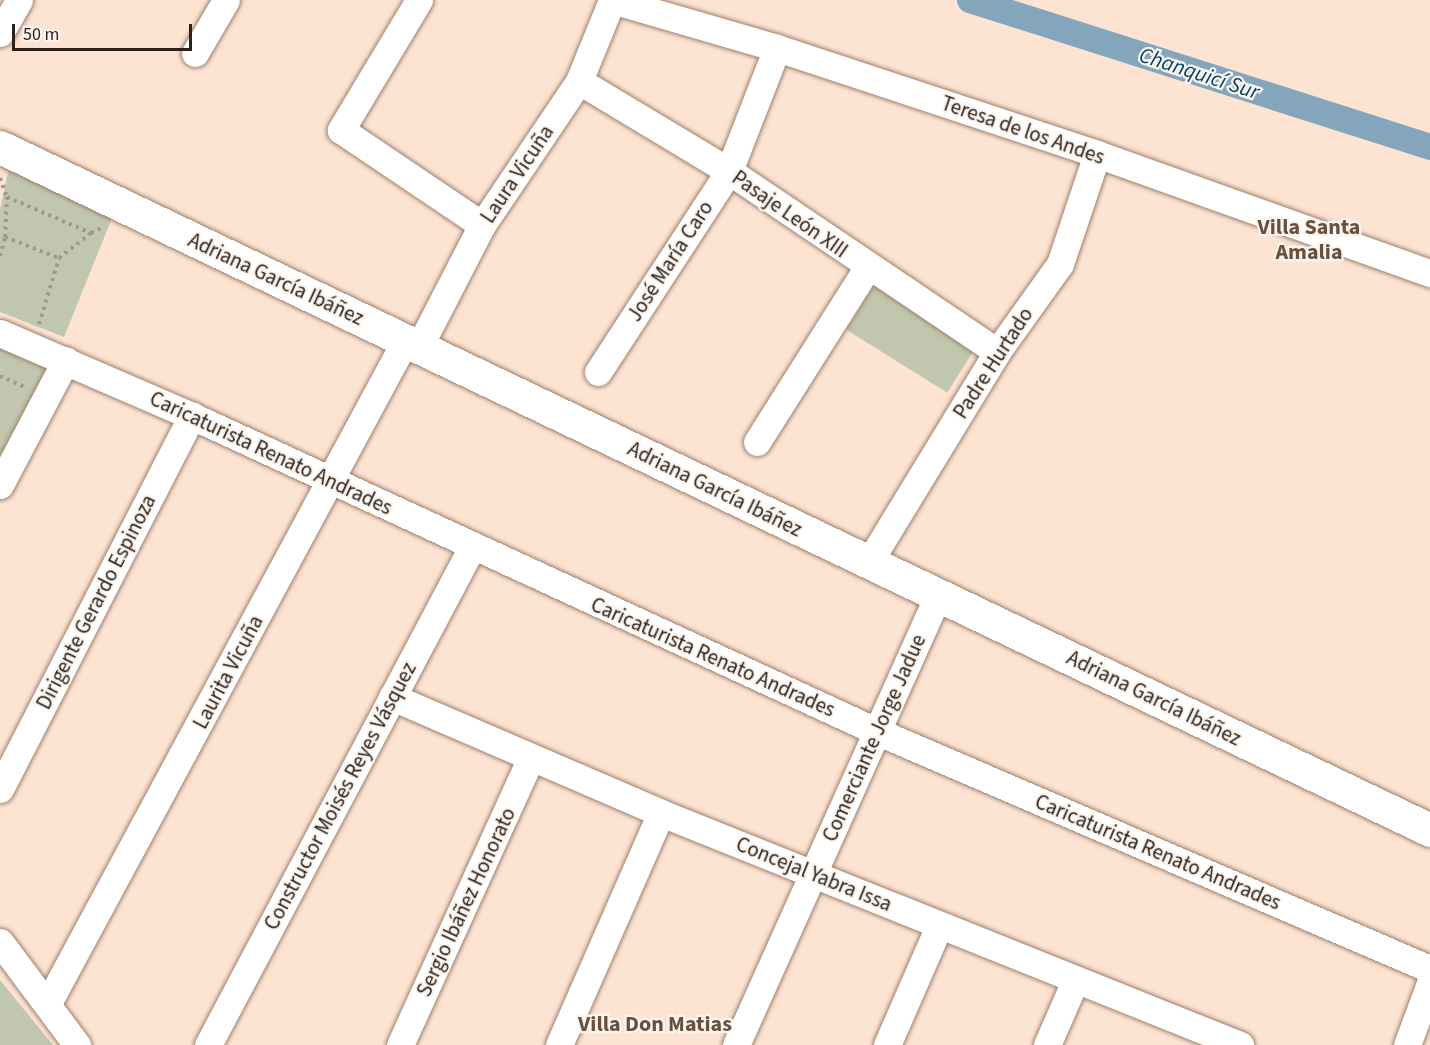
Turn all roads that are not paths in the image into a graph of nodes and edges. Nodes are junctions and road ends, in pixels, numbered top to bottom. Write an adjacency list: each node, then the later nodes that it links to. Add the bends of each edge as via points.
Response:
1 (226, 0): 5 (street)
2 (419, 0): 10 (street, via 341,130)
3 (612, 0): 4 (street, Teresa de los Andes); 6 (street, Laura Vicuña)
4 (777, 48): 8 (street, Teresa de los Andes); 9 (street, José María Caro)
5 (195, 53)
6 (579, 81): 9 (street, Pasaje León XIII); 10 (street, Laura Vicuña)
7 (0, 147): 14 (street, Adriana García Ibáñez)
8 (1097, 154): 12 (street, Teresa de los Andes); 15 (street, Padre Hurtado, via 1060,264)
9 (729, 171): 11 (street, Pasaje León XIII); 17 (street, José María Caro)
10 (482, 225): 14 (street, Laura Vicuña)
11 (867, 267): 15 (street, Pasaje León XIII); 19 (street)
12 (1430, 273)
13 (0, 333): 16 (street, Caricaturista Renato Andrades)
14 (412, 344): 20 (street, Laurita Vicuña); 23 (street, Adriana García Ibáñez)
15 (997, 352): 23 (street, Padre Hurtado)
16 (66, 360): 18 (street, Caricaturista Renato Andrades); 21 (street)
17 (598, 372)
18 (192, 416): 20 (street, Caricaturista Renato Andrades); 28 (street, Dirigente Gerardo Espinoza)
19 (757, 442)
20 (332, 480): 22 (street, Caricaturista Renato Andrades); 37 (street, Laurita Vicuña)
21 (0, 486)
22 (472, 547): 25 (street, Constructor Moisés Reyes Vásquez); 26 (street, Caricaturista Renato Andrades)
23 (869, 562): 24 (street, Adriana García Ibáñez)
24 (938, 595): 26 (street, Comerciante Jorge Jadue); 30 (street, Adriana García Ibáñez)
25 (392, 697): 27 (street, Concejal Yabra Issa); 39 (street, Constructor Moisés Reyes Vásquez)
26 (876, 731): 31 (street, Comerciante Jorge Jadue); 34 (street, Caricaturista Renato Andrades)
27 (531, 758): 29 (street, Concejal Yabra Issa); 40 (street, Sergio Ibáñez Honorato)
28 (0, 789)
29 (661, 813): 31 (street, Concejal Yabra Issa); 41 (street)
30 (1430, 830)
31 (813, 872): 32 (street, Concejal Yabra Issa); 42 (street, Comerciante Jorge Jadue)
32 (939, 926): 35 (street, Concejal Yabra Issa); 43 (street)
33 (0, 942): 37 (street)
34 (1430, 969)
35 (1075, 981): 44 (street); 45 (street, Concejal Yabra Issa)
36 (1430, 983): 46 (street)
37 (48, 1003): 38 (street)
38 (77, 1045)
39 (208, 1045)
40 (400, 1045)
41 (559, 1045)
42 (736, 1045)
43 (887, 1045)
44 (1047, 1045)
45 (1240, 1045)
46 (1407, 1045)

